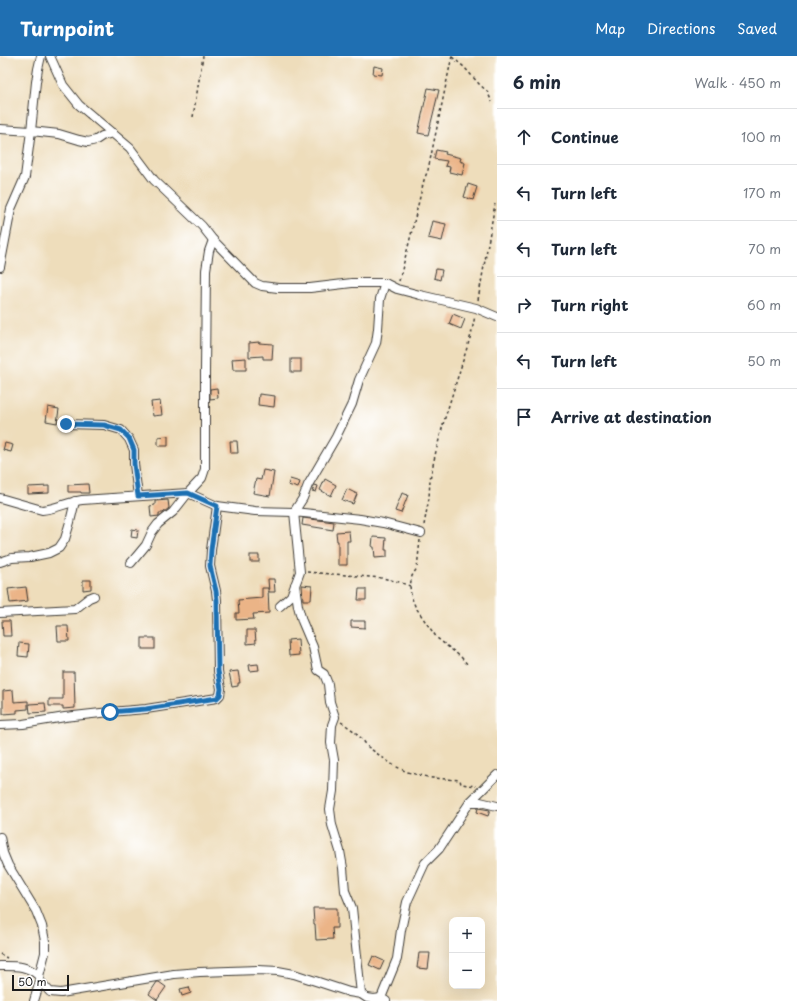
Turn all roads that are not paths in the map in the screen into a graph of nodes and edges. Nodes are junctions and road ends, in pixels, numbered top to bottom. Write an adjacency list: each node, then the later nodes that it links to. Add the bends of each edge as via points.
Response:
1 (41, 56): 4 (street)
2 (50, 56): 5 (street, via 63,85 79,105)
3 (0, 129): 4 (street)
4 (31, 131): 5 (street, via 58,134 88,142); 7 (street, via 25,177 11,209)
5 (113, 133): 6 (street, via 130,148 154,180)
6 (213, 240): 8 (street, via 255,283 262,286 310,288 352,283); 11 (street, via 206,270 205,469 202,478)
7 (0, 267)
8 (385, 284): 9 (street, via 476,308); 16 (street, via 380,299 376,342 359,380 352,404)
9 (497, 317)
10 (66, 424): 12 (street, via 104,425 121,430 129,438 134,450)
11 (188, 493): 12 (street); 15 (street); 19 (street, via 173,512 158,524 146,545)
12 (138, 496): 14 (street)
13 (0, 498): 14 (street, via 42,510)
14 (75, 501): 18 (street, via 70,522 59,548 30,557)
15 (217, 506): 16 (street, via 255,511); 24 (street, via 210,566 216,591 220,695 217,698 146,709)
16 (294, 512): 17 (street, via 360,519); 20 (street, via 300,572)
17 (421, 533)
18 (0, 562)
19 (131, 563)
20 (295, 585): 22 (street, via 291,596); 31 (street, via 302,621 313,646 318,670 324,674 328,684 335,717 331,743 334,760 330,809 340,851 345,891 352,908)
21 (94, 596): 23 (street, via 75,609)
22 (280, 606)
23 (0, 613)
24 (0, 725)
25 (497, 775): 26 (street)
26 (470, 802): 27 (street); 32 (street, via 425,864 407,902 397,959)
27 (497, 806)
28 (0, 837): 30 (street, via 8,865 36,911 42,926 45,953)
29 (0, 966): 30 (street, via 23,967 34,971)
30 (40, 978): 31 (street, via 50,992 61,993 174,974 258,970 294,974); 33 (street)
31 (361, 994): 32 (street)
32 (379, 1000)
33 (34, 1001)

